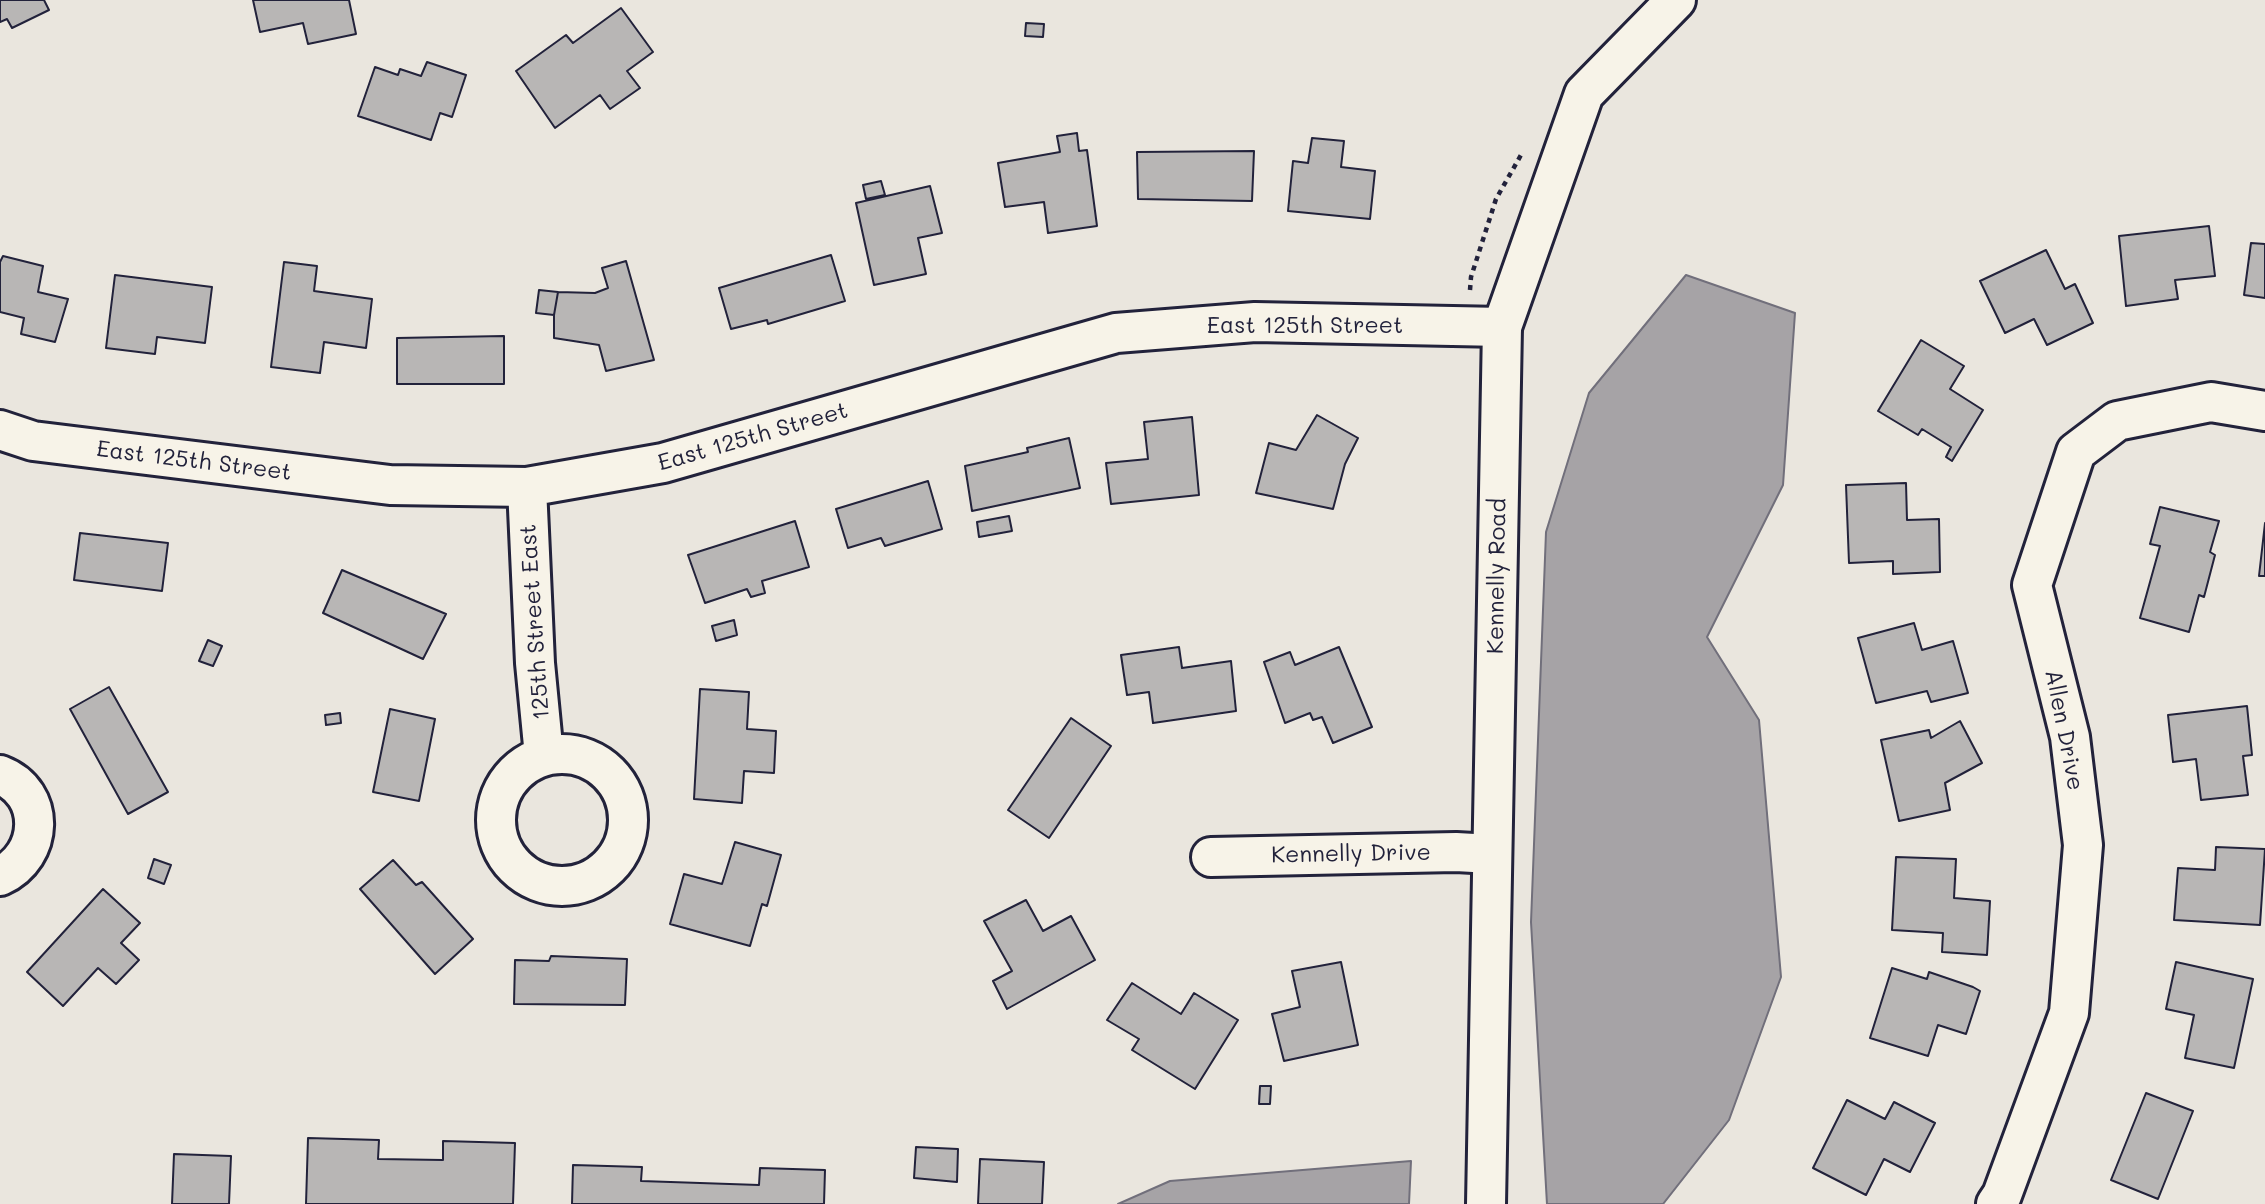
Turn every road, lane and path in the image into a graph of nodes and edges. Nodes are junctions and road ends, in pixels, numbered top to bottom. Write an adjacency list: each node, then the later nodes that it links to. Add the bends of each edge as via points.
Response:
1 (1676, 0): 2 (street, Kennelly Road, via 1584,94)
2 (1502, 327): 5 (street, East 125th Street, via 1255,322 1116,333 663,463); 8 (street, Kennelly Road)
3 (2265, 411): 12 (street, Allen Drive, via 2211,402 2117,421 2076,452 2032,585 2070,737 2083,845 2068,1013)
4 (0, 430): 5 (street, East 125th Street, via 33,441 390,485)
5 (527, 487): 6 (street, 125th Street East)
6 (544, 756)
7 (0, 775): 10 (street, via 25,794 34,814 34,836 26,856)
8 (1492, 854): 9 (street, Kennelly Drive); 11 (street, Kennelly Road)
9 (1211, 857)
10 (0, 876)
11 (1486, 1204)
12 (1996, 1204)

